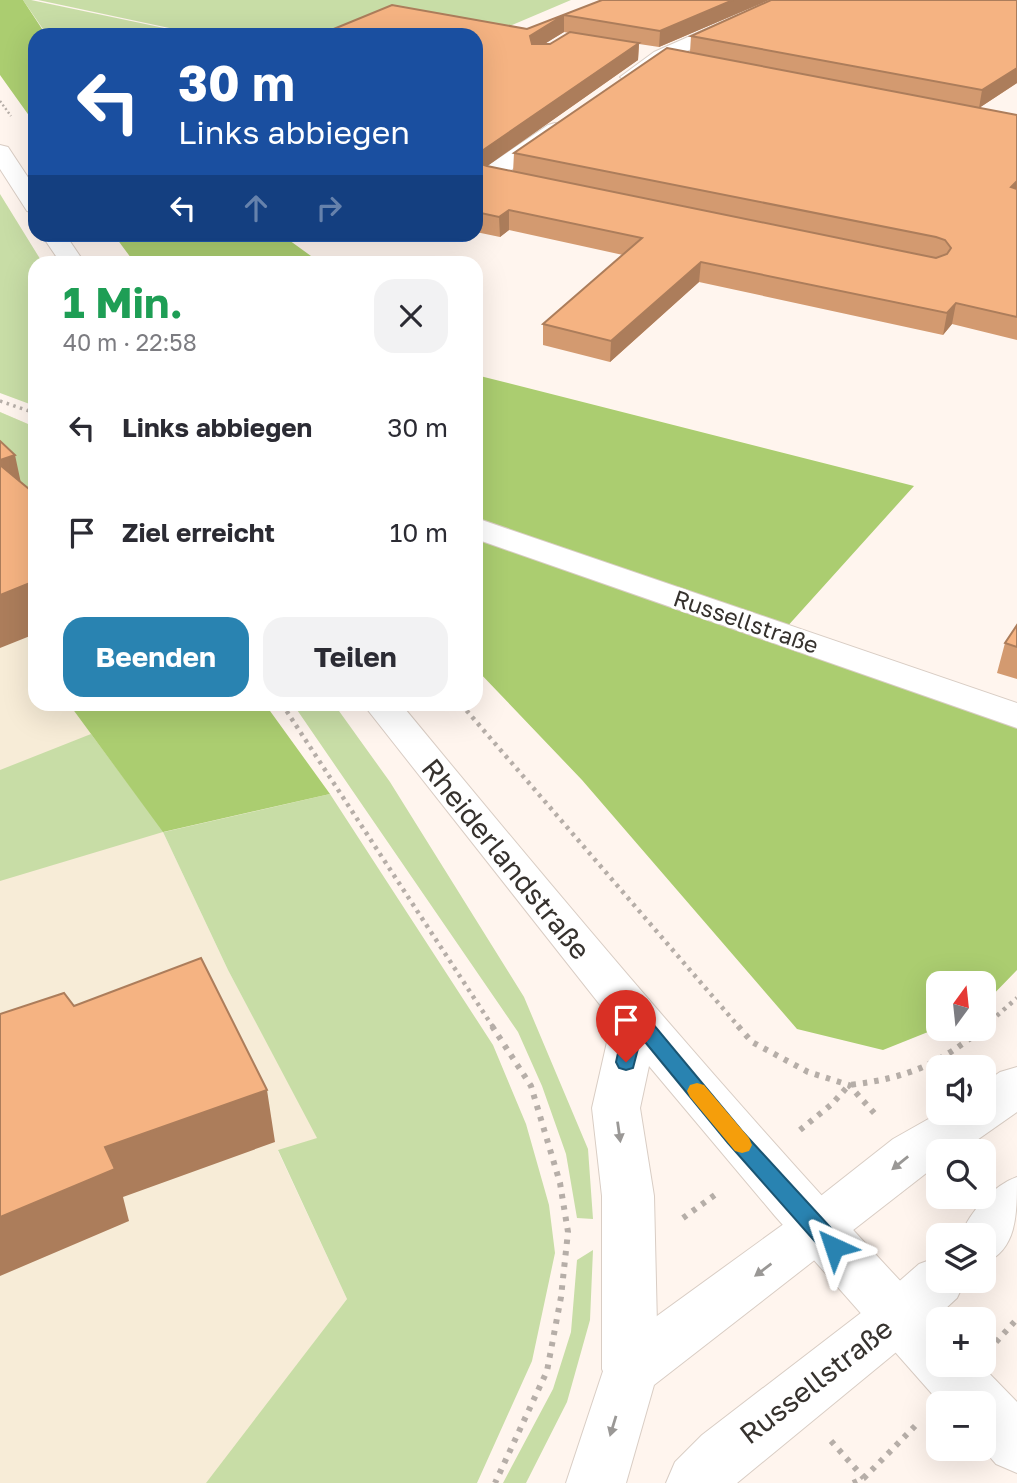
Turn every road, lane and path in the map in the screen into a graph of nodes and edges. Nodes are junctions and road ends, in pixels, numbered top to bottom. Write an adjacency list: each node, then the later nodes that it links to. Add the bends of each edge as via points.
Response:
1 (759, 11): 3 (street)
2 (637, 51): 3 (street)
3 (661, 56): 4 (street); 5 (street)
4 (688, 61)
5 (615, 88)
6 (569, 120): 8 (street)
7 (0, 152): 11 (street)
8 (483, 173)
9 (483, 174): 10 (street)
10 (556, 190)
11 (28, 195)
12 (0, 401): 13 (path)
13 (28, 411)
14 (483, 530): 18 (street, Russellstraße)
15 (287, 711): 35 (path, via 531,1086 560,1183 568,1232 547,1371)
16 (387, 711): 20 (street, Rheiderlandstraße)
17 (467, 711): 21 (path, via 752,1042 808,1072)
18 (1017, 716)
19 (1017, 998): 21 (path, via 978,1035 935,1063 895,1079)
20 (636, 1017): 28 (street, Rheiderlandstraße); 32 (street, one-way to 32, via 616,1108 628,1196)
21 (849, 1086): 25 (path)
22 (1017, 1086): 23 (street)
23 (996, 1101)
24 (960, 1125): 25 (street)
25 (911, 1154): 28 (street, one-way to 28)
26 (1017, 1199): 27 (street)
27 (996, 1225)
28 (818, 1229): 29 (street, Rheiderlandstraße); 32 (street, one-way to 32)
29 (918, 1299): 37 (street, Russellstraße, via 723,1455)
30 (1017, 1319): 31 (path)
31 (996, 1343)
32 (630, 1369): 36 (street, one-way to 36)
33 (966, 1377): 34 (street, Rheiderlandstraße); 38 (path, via 864,1478)
34 (1017, 1444)
35 (495, 1483)
36 (596, 1483)
37 (696, 1483)
38 (853, 1483)

